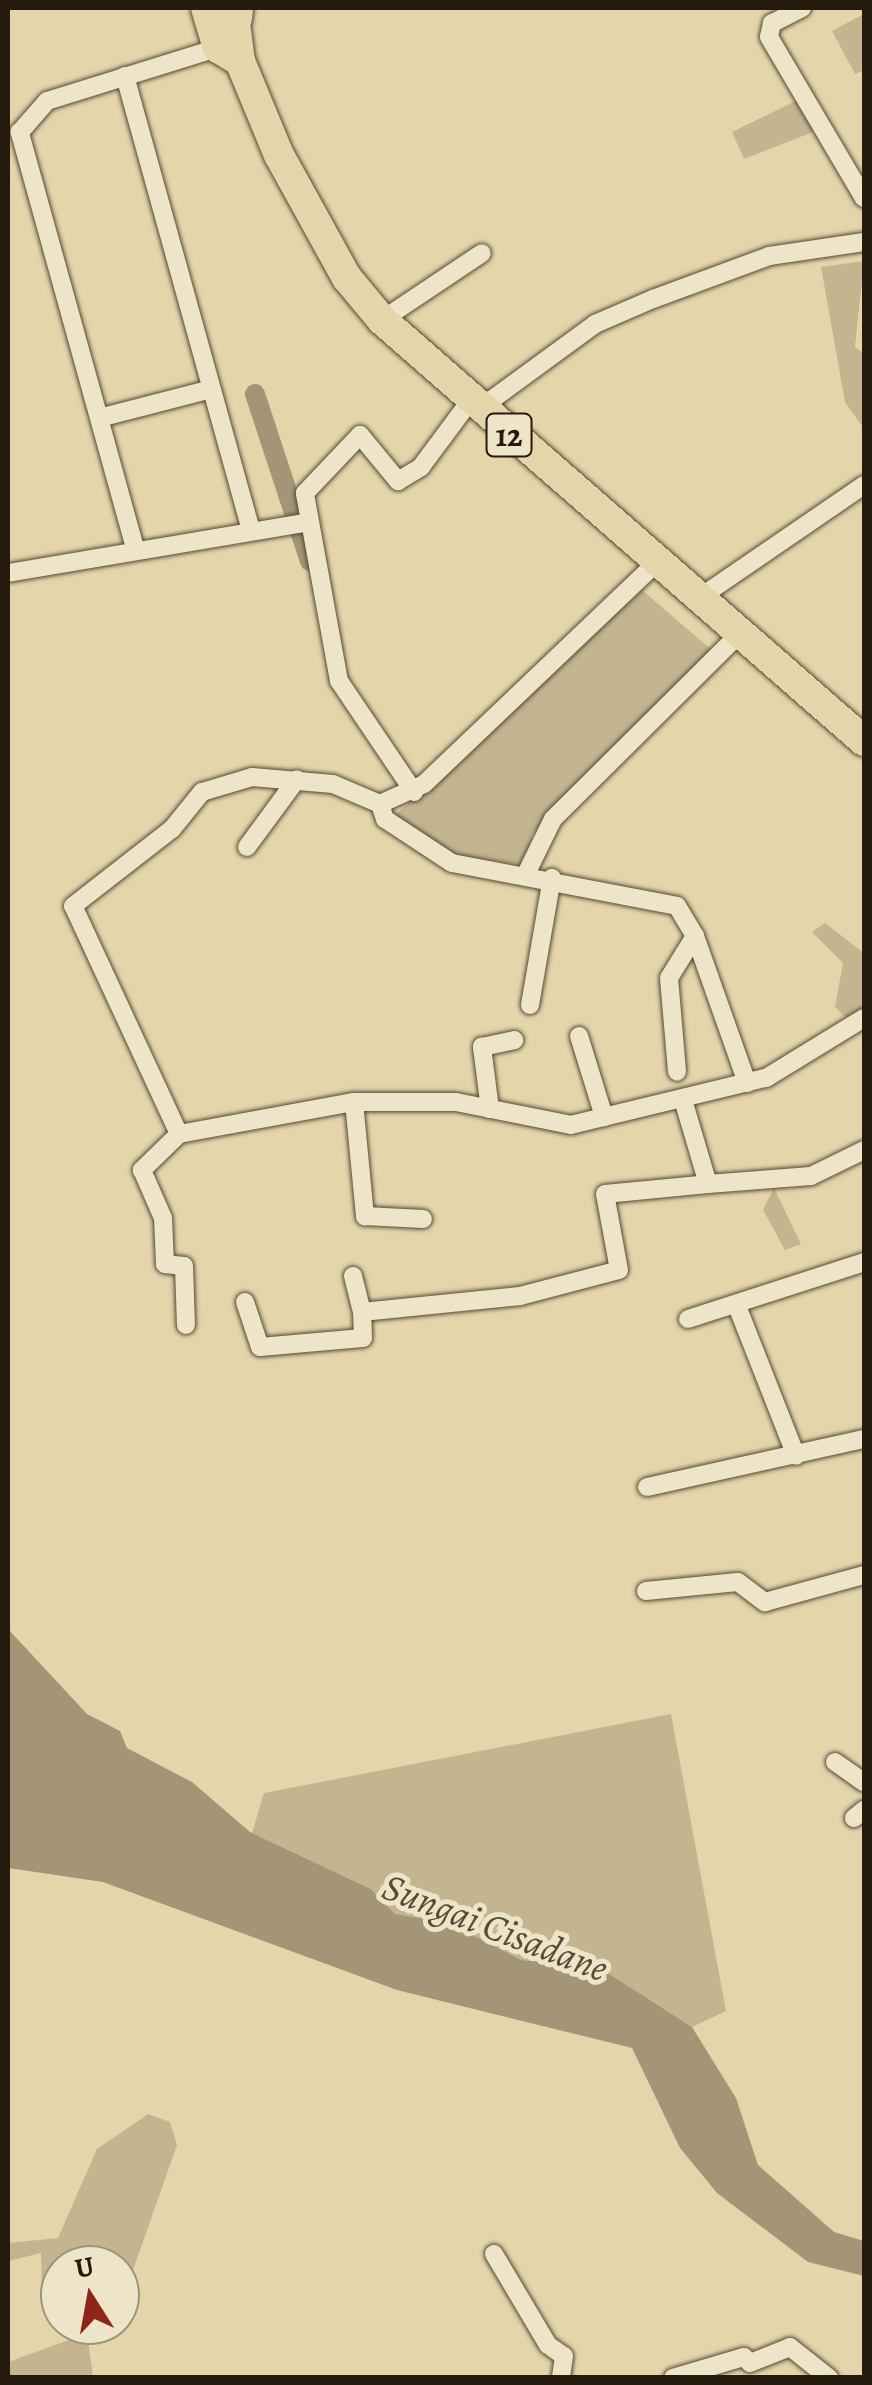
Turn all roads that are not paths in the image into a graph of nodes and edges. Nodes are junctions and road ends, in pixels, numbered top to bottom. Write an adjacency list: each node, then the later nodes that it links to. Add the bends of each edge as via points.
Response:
1 (802, 8): 4 (street, via 772,23 769,37)
2 (230, 27): 3 (street); 7 (main road, 12, via 278,154 347,278)
3 (125, 76): 8 (street); 10 (street, via 47,100 20,132)
4 (864, 198)
5 (864, 242): 9 (street, via 769,256 653,299 595,324)
6 (482, 253): 7 (street)
7 (382, 320): 9 (main road, 12)
8 (211, 390): 10 (street); 13 (street)
9 (474, 405): 12 (street, via 422,467 394,483 356,437 305,492); 15 (main road, 12)
10 (103, 418): 14 (street)
11 (864, 485): 17 (street)
12 (300, 523): 13 (street); 21 (street, via 319,554 340,681)
13 (251, 529): 14 (street)
14 (135, 548): 16 (street)
15 (657, 562): 17 (main road, 12); 21 (street)
16 (8, 573)
17 (699, 598): 18 (main road, 12)
18 (740, 633): 19 (main road, 12); 24 (street, via 553,819)
19 (864, 741)
20 (296, 779): 22 (street); 23 (street); 37 (street, via 252,777 202,792 172,829 74,906)
21 (414, 792): 22 (street)
22 (380, 804): 24 (street, via 385,819 452,864)
23 (248, 846)
24 (527, 872): 25 (street)
25 (552, 878): 26 (street, via 677,906); 27 (street)
26 (695, 936): 31 (street, via 669,978); 32 (street)
27 (530, 1005)
28 (864, 1018): 32 (street)
29 (579, 1036): 36 (street)
30 (514, 1040): 35 (street, via 482,1047)
31 (677, 1072)
32 (747, 1083): 34 (street)
33 (354, 1102): 35 (street); 37 (street); 40 (street, via 365,1216)
34 (684, 1103): 36 (street); 39 (street)
35 (490, 1109): 36 (street, via 560,1126)
36 (604, 1117)
37 (179, 1134): 47 (street, via 142,1170 163,1218 165,1264 184,1266)
38 (864, 1150): 39 (street, via 811,1176)
39 (708, 1184): 45 (street, via 605,1194 619,1270 520,1296)
40 (423, 1219)
41 (864, 1262): 44 (street)
42 (353, 1276): 45 (street)
43 (245, 1302): 45 (street, via 260,1347 363,1338)
44 (737, 1306): 46 (street); 49 (street)
45 (362, 1312)
46 (688, 1320)
47 (186, 1325)
48 (864, 1439): 49 (street)
49 (796, 1456): 50 (street)
50 (647, 1487)
51 (864, 1575): 52 (street, via 765,1602 738,1582)
52 (646, 1591)
53 (835, 1762): 54 (street)
54 (864, 1782)
55 (494, 2254): 57 (street, via 548,2345 564,2356)
56 (752, 2370): 58 (street, via 744,2357); 59 (street, via 790,2347)
57 (561, 2378)
58 (673, 2378)
59 (829, 2378)

